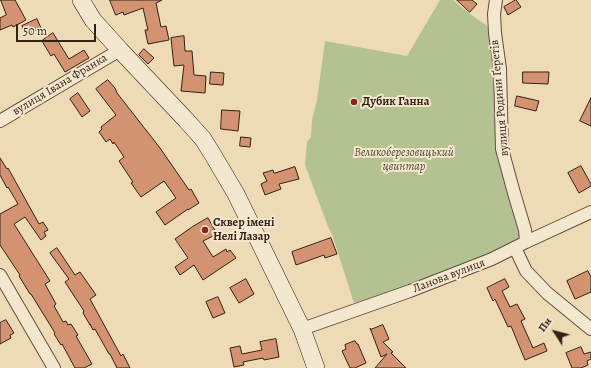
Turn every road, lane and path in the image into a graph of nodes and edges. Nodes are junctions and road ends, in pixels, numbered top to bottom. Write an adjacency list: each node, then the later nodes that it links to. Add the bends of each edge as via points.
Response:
1 (81, 0): 3 (street, via 93,20)
2 (496, 0): 6 (street, вулиця Родини Ґеретів, via 494,14 500,69 502,149 525,230)
3 (120, 50): 4 (street, вулиця Івана Франка); 9 (street, via 203,139 213,154)
4 (0, 121)
5 (591, 212): 6 (street, Ланова вулиця)
6 (526, 242): 7 (street, Ланова вулиця)
7 (515, 248): 9 (street, Ланова вулиця, via 410,291); 10 (street, via 526,271 547,293)
8 (0, 275): 11 (street)
9 (302, 329): 12 (street)
10 (591, 329)
11 (54, 368)
12 (316, 368)

